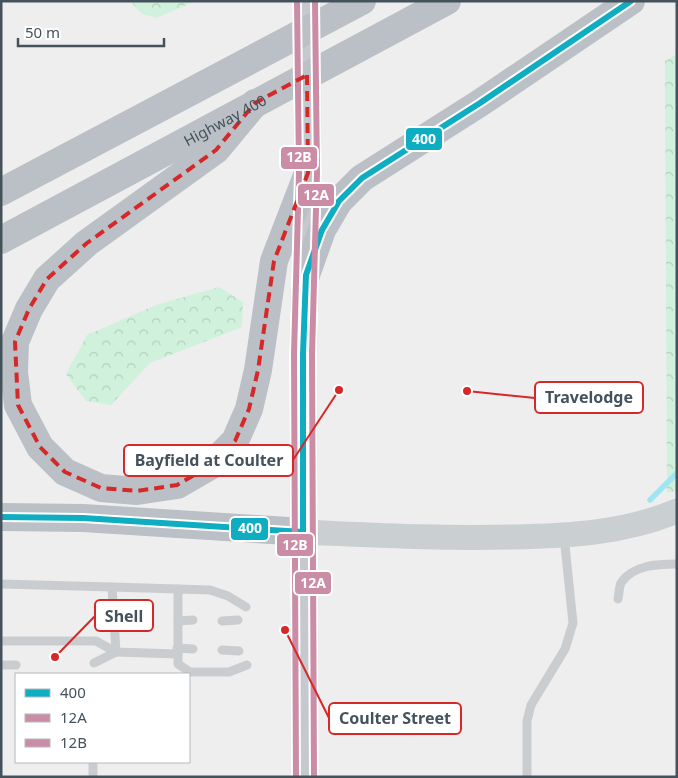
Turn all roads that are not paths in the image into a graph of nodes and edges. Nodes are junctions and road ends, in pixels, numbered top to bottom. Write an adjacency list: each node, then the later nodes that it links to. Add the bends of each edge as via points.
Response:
1 (306, 1): 6 (main road)
2 (362, 1): 7 (highway)
3 (447, 1): 5 (highway, Highway 400)
4 (631, 1): 9 (highway, via 362,178 339,201 322,230)
5 (256, 103): 6 (highway, via 216,150 87,243 47,279 29,308 15,342 18,405 40,448 65,472 101,488 137,491 176,485 210,466 235,441 249,409 258,370 274,261); 8 (highway, Highway 400)
6 (308, 173): 9 (main road)
7 (1, 192)
8 (1, 240)
9 (306, 275): 12 (main road)
10 (677, 511): 13 (street, via 599,532)
11 (1, 517): 12 (highway, via 83,518)
12 (303, 532): 13 (street, via 454,539); 36 (main road)
13 (564, 536): 37 (lane, via 574,623 565,649 528,714)
14 (677, 564): 18 (lane, via 657,564 634,571 620,584)
15 (1, 584): 16 (lane)
16 (112, 586): 17 (lane); 29 (lane)
17 (178, 589): 19 (lane, via 210,590); 22 (lane)
18 (618, 599)
19 (246, 607)
20 (193, 620): 22 (lane)
21 (238, 620): 23 (lane)
22 (178, 621): 27 (lane)
23 (222, 621)
24 (1, 641): 29 (lane, via 96,640)
25 (193, 649): 27 (lane)
26 (222, 650): 28 (lane)
27 (177, 651): 29 (lane); 33 (lane, via 178,664 190,672 229,672)
28 (239, 651)
29 (116, 652): 30 (lane)
30 (94, 663)
31 (1, 665): 32 (lane)
32 (16, 665)
33 (247, 665)
34 (93, 763): 35 (lane)
35 (93, 777)
36 (305, 777)
37 (527, 777)

